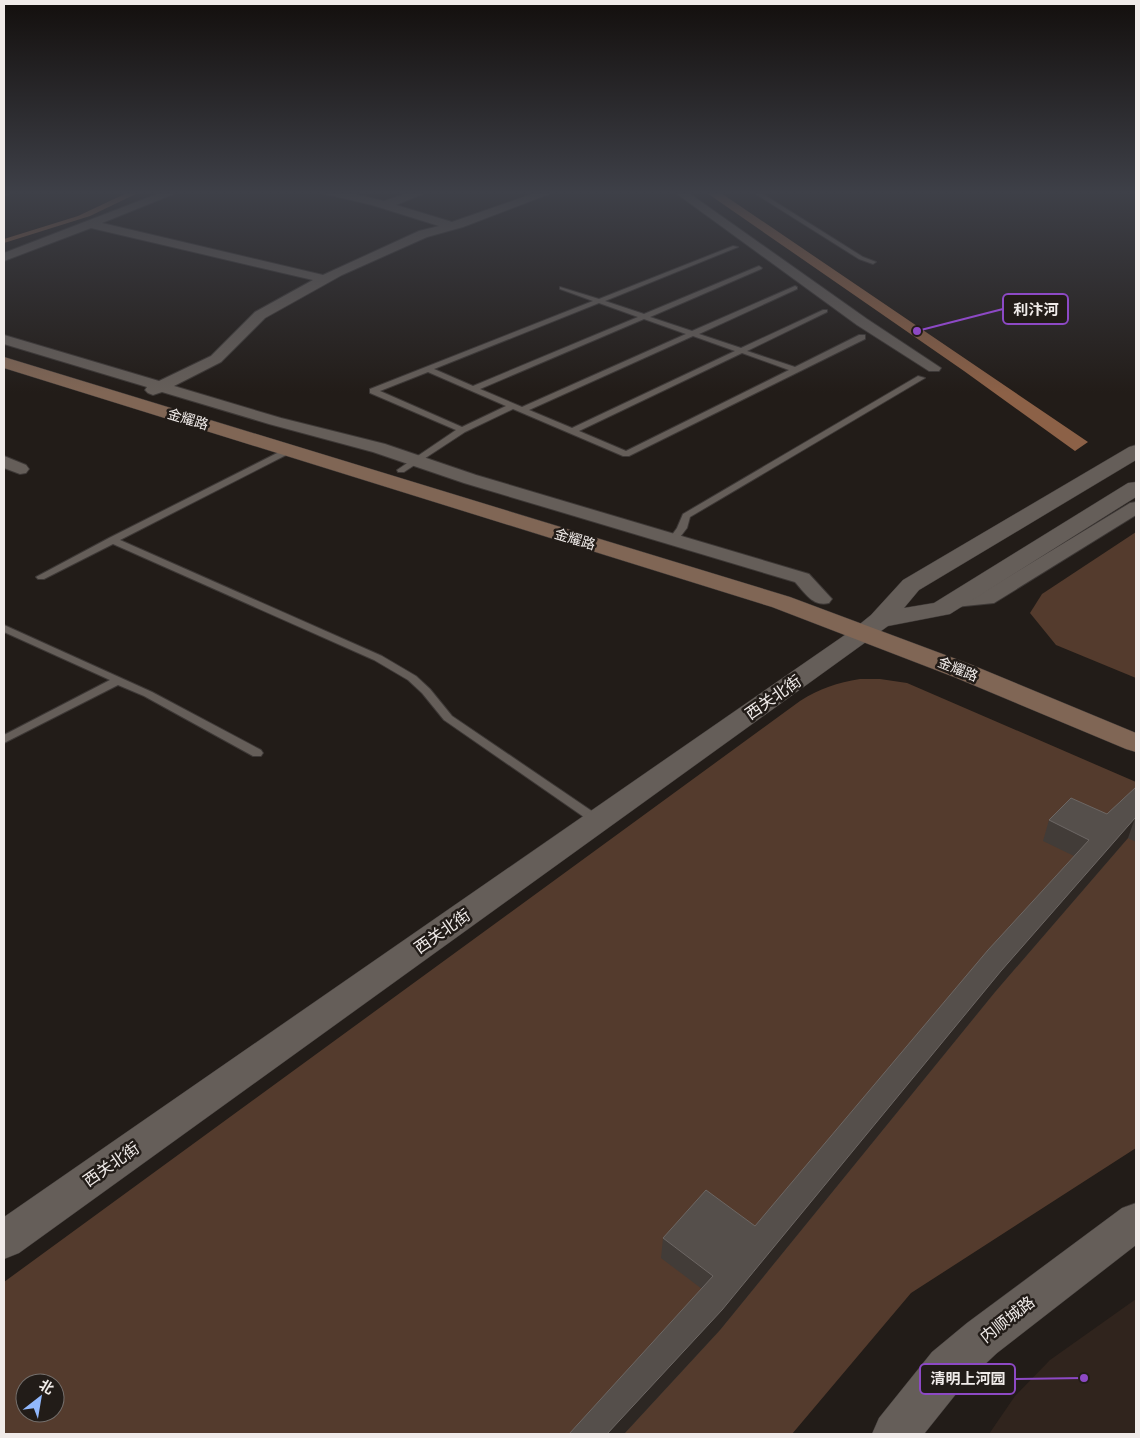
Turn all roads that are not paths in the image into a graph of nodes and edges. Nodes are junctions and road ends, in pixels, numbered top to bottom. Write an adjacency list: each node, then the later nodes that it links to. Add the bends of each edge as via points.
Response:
1 (235, 258): 8 (street)
2 (370, 258): 8 (street)
3 (707, 258): 11 (lane)
4 (774, 258): 20 (street, via 862,322)
5 (861, 258): 6 (lane, via 873,262)
6 (873, 258)
7 (759, 268): 13 (lane)
8 (324, 279): 25 (street, via 260,315 216,359)
9 (562, 288): 11 (lane)
10 (795, 288): 14 (lane)
11 (599, 301): 13 (lane); 21 (lane)
12 (825, 311): 18 (lane)
13 (644, 317): 14 (lane); 24 (lane)
14 (692, 334): 18 (lane); 27 (lane)
15 (862, 337): 22 (lane)
16 (4, 339): 25 (street)
17 (4, 350): 25 (main road, 金耀路)
18 (741, 351): 22 (lane); 29 (lane)
19 (4, 362): 30 (main road, 金耀路)
20 (934, 368)
21 (427, 369): 24 (lane); 28 (lane, via 374,391)
22 (796, 370): 29 (lane, via 626,454)
23 (921, 378): 37 (lane, via 686,516)
24 (474, 389): 26 (lane)
25 (154, 390): 33 (main road, 金耀路)
26 (512, 406): 27 (lane); 28 (lane)
27 (522, 410): 29 (lane)
28 (462, 430): 33 (lane)
29 (572, 431)
30 (289, 450): 38 (lane); 42 (main road, 金耀路, via 781,602)
31 (1136, 451): 42 (street, 西关北街, via 911,585)
32 (4, 461): 34 (street)
33 (408, 465): 37 (street, via 470,479); 40 (main road, 金耀路)
34 (20, 469)
35 (1136, 488): 41 (street, 西关北街)
36 (1136, 507): 41 (street, via 987,599)
37 (674, 539): 40 (street, via 802,578)
38 (112, 540): 39 (lane); 49 (lane, via 336,638 395,668 426,691 448,718)
39 (41, 576)
40 (822, 600): 42 (main road, 金耀路)
41 (954, 601): 42 (street, 西关北街, via 941,609)
42 (872, 626): 45 (main road, 金耀路); 47 (main road, 金耀路, via 963,671); 49 (street, 西关北街)
43 (4, 628): 44 (lane)
44 (120, 680): 46 (lane); 48 (lane)
45 (1136, 722)
46 (4, 739)
47 (1136, 743)
48 (257, 753)
49 (598, 821): 51 (street, 西关北街)
50 (1136, 1221): 52 (street, 内顺城路, via 982,1338 948,1368)
51 (4, 1240)
52 (895, 1434)

